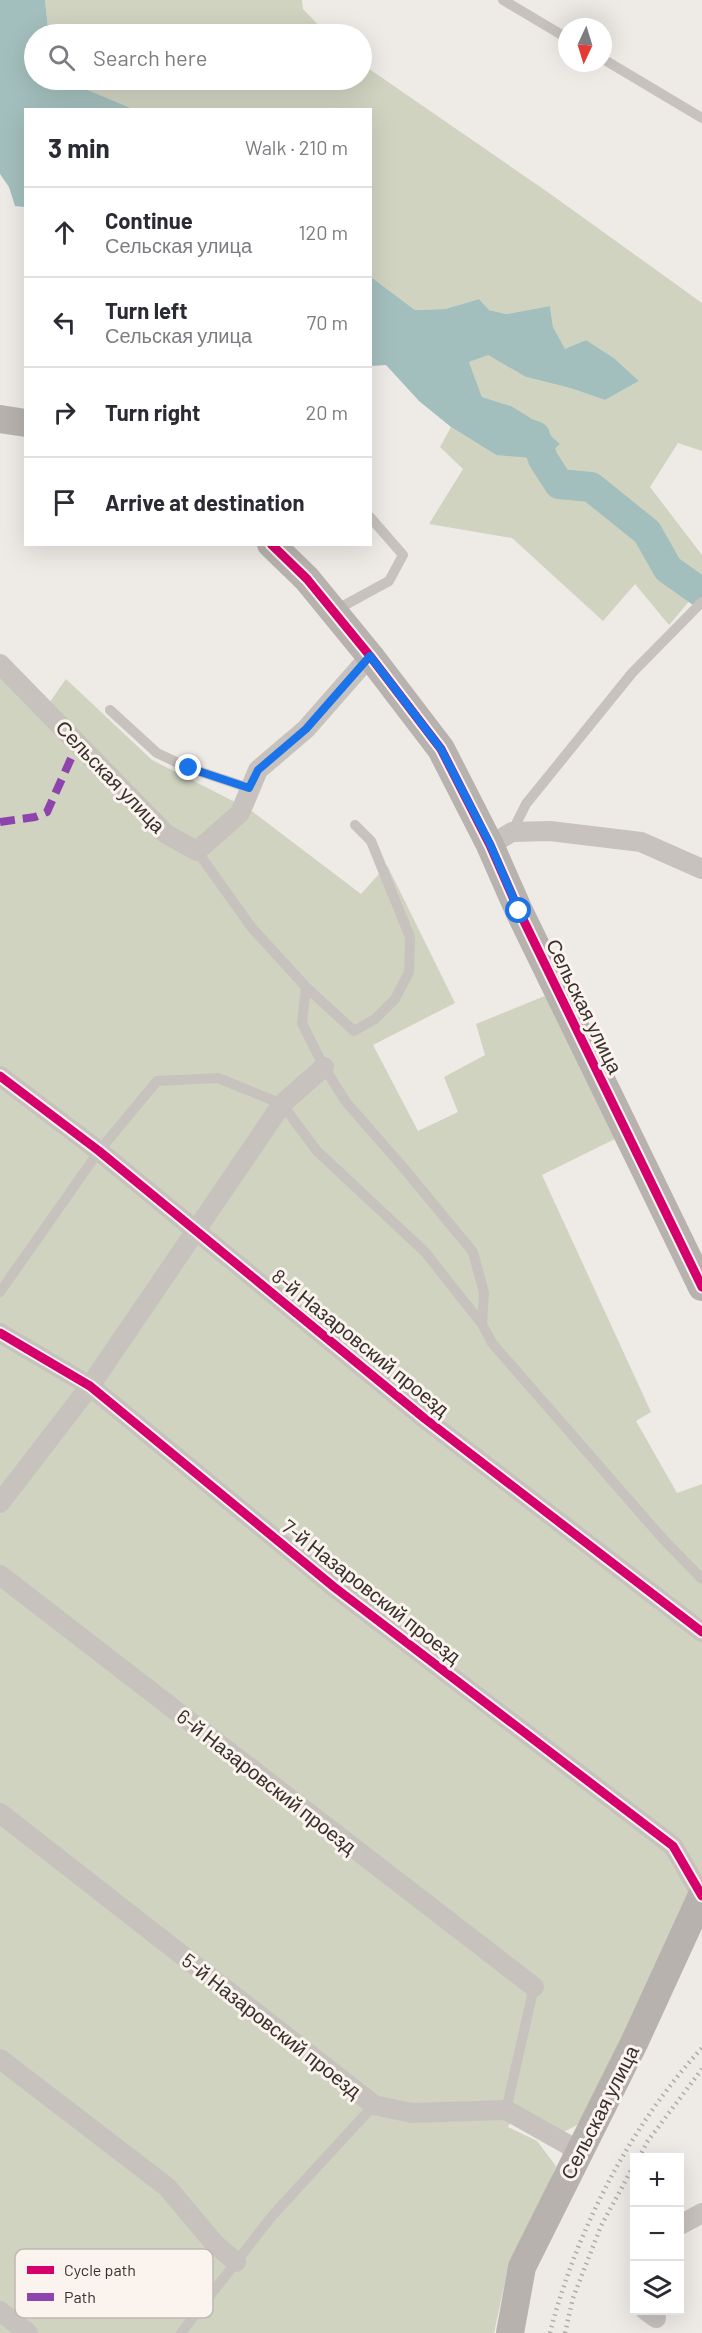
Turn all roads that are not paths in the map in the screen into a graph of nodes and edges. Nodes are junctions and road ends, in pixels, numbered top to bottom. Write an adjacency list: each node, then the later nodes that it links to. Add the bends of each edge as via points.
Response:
1 (503, 0): 2 (lane)
2 (558, 33)
3 (612, 64): 4 (lane)
4 (702, 117)
5 (0, 419): 6 (street)
6 (24, 423)
7 (372, 519): 10 (lane, via 403,555 389,580)
8 (273, 546): 10 (street, Сельская улица)
9 (702, 602): 16 (lane, via 632,673)
10 (334, 612): 11 (street, Сельская улица)
11 (370, 656): 14 (street, via 306,729 258,770); 16 (street, Сельская улица, via 441,749)
12 (0, 663): 17 (street, Сельская улица, via 166,834)
13 (110, 710): 14 (lane, via 157,753)
14 (249, 788): 17 (street, via 240,813)
15 (355, 825): 19 (lane, via 371,841 410,937 409,972 395,999 375,1019 354,1031)
16 (501, 838): 18 (street, via 550,831 641,842); 25 (street, Сельская улица, via 519,911)
17 (197, 851): 19 (lane, via 252,928)
18 (702, 868)
19 (306, 987): 20 (lane, via 302,1023)
20 (324, 1067): 22 (street); 27 (lane, via 346,1102 473,1252 484,1293)
21 (0, 1076): 23 (street, 8-й Назаровский проезд)
22 (282, 1104): 23 (lane, via 218,1077 158,1081); 24 (street); 27 (lane, via 317,1151 424,1251)
23 (99, 1151): 24 (street, 8-й Назаровский проезд); 26 (lane)
24 (197, 1230): 29 (street); 33 (street, 8-й Назаровский проезд, via 424,1418)
25 (702, 1287)
26 (0, 1292)
27 (482, 1324): 32 (lane, via 492,1343)
28 (0, 1333): 29 (street, 7-й Назаровский проезд)
29 (90, 1386): 30 (street); 35 (street, 7-й Назаровский проезд, via 334,1587 672,1846)
30 (0, 1503)
31 (0, 1575): 36 (street, 6-й Назаровский проезд)
32 (702, 1579)
33 (702, 1632)
34 (0, 1813): 38 (street, 5-й Назаровский проезд)
35 (702, 1896): 40 (street, Сельская улица)
36 (534, 1987): 39 (lane)
37 (0, 2059): 43 (street, via 166,2187 215,2244)
38 (374, 2105): 39 (street, 5-й Назаровский проезд, via 412,2113); 43 (lane, via 272,2216)
39 (506, 2110): 40 (street)
40 (579, 2151): 49 (street, Сельская улица, via 522,2267)
41 (702, 2213): 42 (street)
42 (684, 2223)
43 (236, 2262): 44 (lane)
44 (213, 2292)
45 (0, 2311): 47 (street)
46 (193, 2318): 48 (lane)
47 (28, 2333)
48 (181, 2333)
49 (510, 2333)

